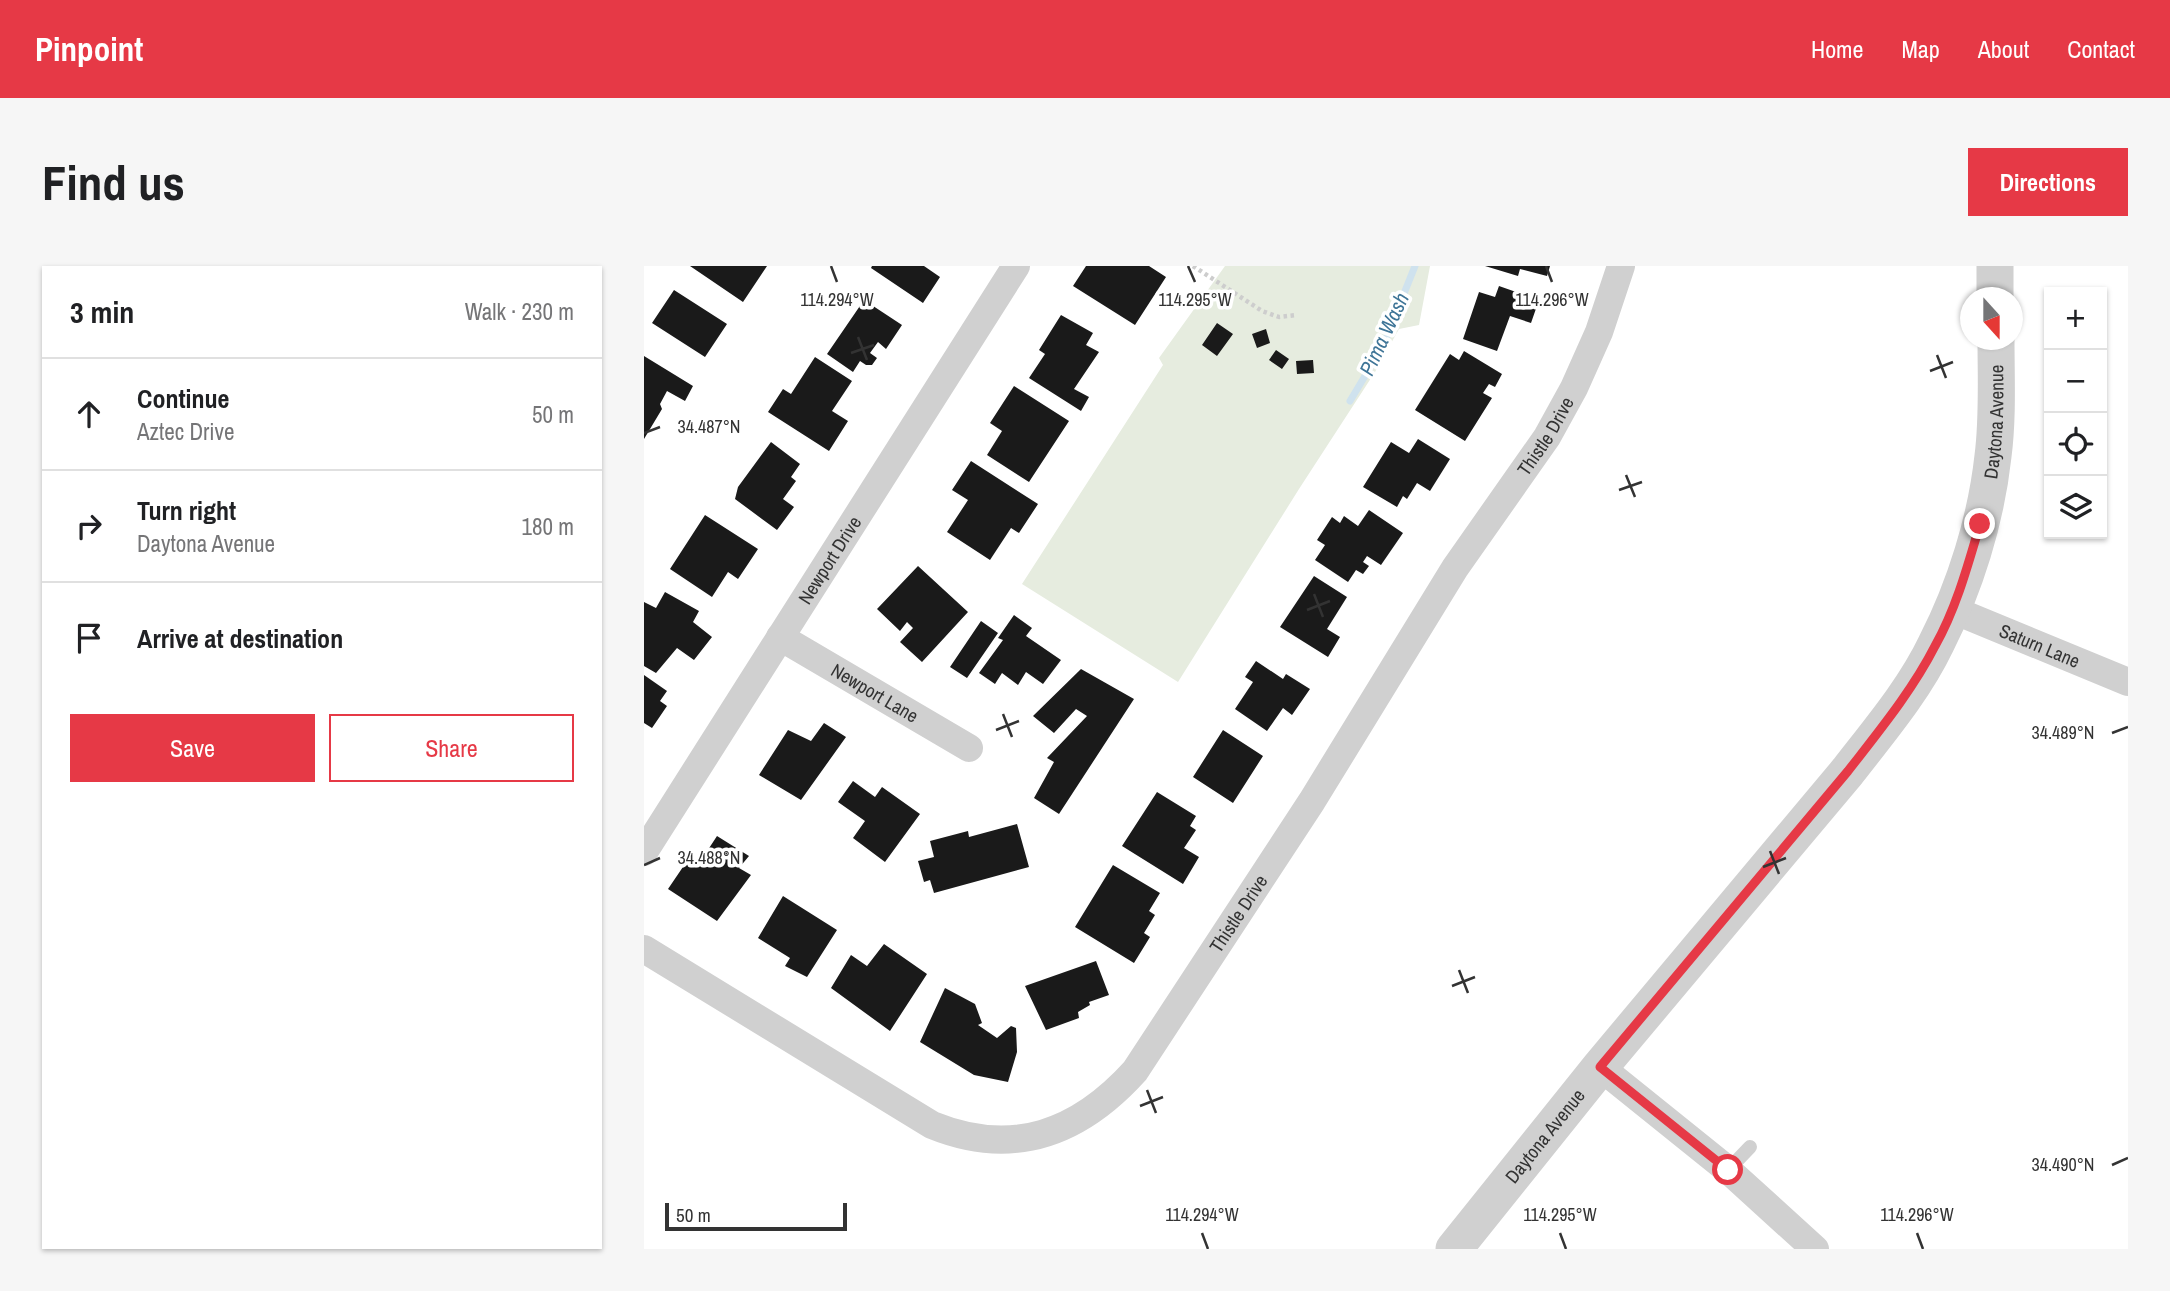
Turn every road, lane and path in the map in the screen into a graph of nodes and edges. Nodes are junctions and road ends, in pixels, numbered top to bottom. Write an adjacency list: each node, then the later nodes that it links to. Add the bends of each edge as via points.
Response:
1 (1016, 266): 9 (street, Newport Drive)
2 (1193, 266): 6 (path, via 1262,311 1279,317)
3 (1621, 266): 13 (street, Thistle Drive, via 1599,331 1547,437 1455,568 1312,801 1135,1070 1091,1112 1048,1133 1009,1140 956,1135 932,1125)
4 (1995, 266): 5 (street)
5 (1995, 287)
6 (1297, 315)
7 (1996, 350): 8 (street, Daytona Avenue, via 1996,417 1988,491)
8 (1951, 609): 10 (street, Saturn Lane); 14 (street, Daytona Avenue, via 1936,645 1848,771)
9 (780, 637): 11 (street, Newport Lane); 12 (street, Newport Drive)
10 (2128, 682)
11 (969, 748)
12 (644, 852)
13 (644, 949)
14 (1600, 1067): 16 (street); 17 (street, Daytona Avenue)
15 (1750, 1147): 16 (lane)
16 (1728, 1170): 18 (street)
17 (1454, 1249)
18 (1815, 1249)

